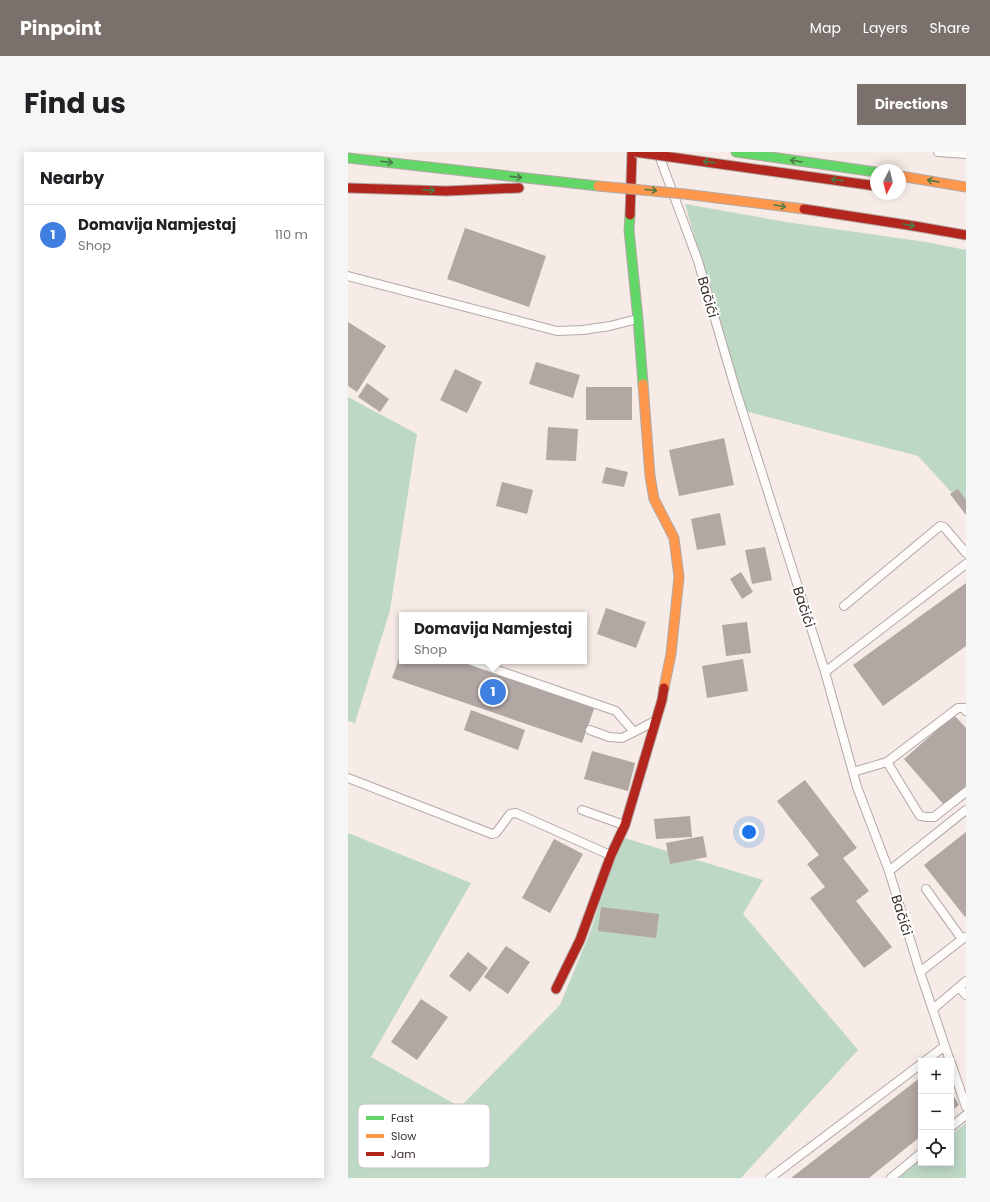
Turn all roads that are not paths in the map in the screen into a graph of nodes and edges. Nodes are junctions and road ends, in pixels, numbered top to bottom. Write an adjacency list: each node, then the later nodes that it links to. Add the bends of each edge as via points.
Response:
1 (632, 152): 16 (main road, via 629,230)
2 (635, 152): 10 (main road, one-way to 2, bridge)
3 (658, 152): 21 (lane, Bačići, via 698,261 736,391)
4 (736, 152): 8 (main road, one-way to 4)
5 (938, 152): 6 (lane)
6 (966, 154)
7 (348, 158): 11 (main road, one-way to 11)
8 (870, 171)
9 (906, 177): 12 (main road, one-way to 9)
10 (870, 185)
11 (598, 186): 13 (main road, one-way to 11, via 446,191); 14 (main road, one-way to 14, bridge, via 772,204)
12 (966, 187)
13 (348, 188)
14 (966, 235)
15 (348, 276): 16 (lane, via 557,331 610,326)
16 (638, 319): 23 (main road, via 650,476 654,499 674,538 680,577 671,654)
17 (966, 553): 19 (lane, via 944,527 940,526)
18 (966, 564): 21 (lane)
19 (844, 606)
20 (480, 664): 25 (lane, via 616,712)
21 (825, 672): 27 (lane, Bačići)
22 (966, 711): 26 (lane, via 964,708 958,708)
23 (656, 721): 25 (lane); 32 (main road)
24 (590, 730): 25 (lane, via 609,737 622,738)
25 (634, 732)
26 (886, 762): 27 (lane); 29 (lane, via 920,816 934,817)
27 (852, 772): 34 (lane, Bačići)
28 (348, 778): 33 (lane, via 492,834 496,833 510,814 516,813)
29 (966, 792)
30 (582, 810): 32 (lane)
31 (966, 810): 34 (lane)
32 (625, 825): 33 (main road)
33 (611, 855): 40 (main road, via 580,940)
34 (889, 871): 37 (lane, Bačići)
35 (926, 889): 36 (lane)
36 (964, 937): 37 (lane)
37 (920, 972): 42 (lane, Bačići)
38 (966, 981): 39 (lane)
39 (959, 987): 41 (lane); 42 (lane)
40 (556, 989)
41 (966, 996)
42 (933, 1009): 43 (lane, Bačići)
43 (945, 1046): 44 (lane); 45 (lane, Bačići)
44 (929, 1058)
45 (950, 1058)
46 (918, 1066): 52 (lane)
47 (954, 1071): 48 (lane, Bačići)
48 (966, 1107)
49 (966, 1115): 50 (lane)
50 (954, 1125)
51 (918, 1156): 53 (lane)
52 (770, 1178)
53 (891, 1178)

